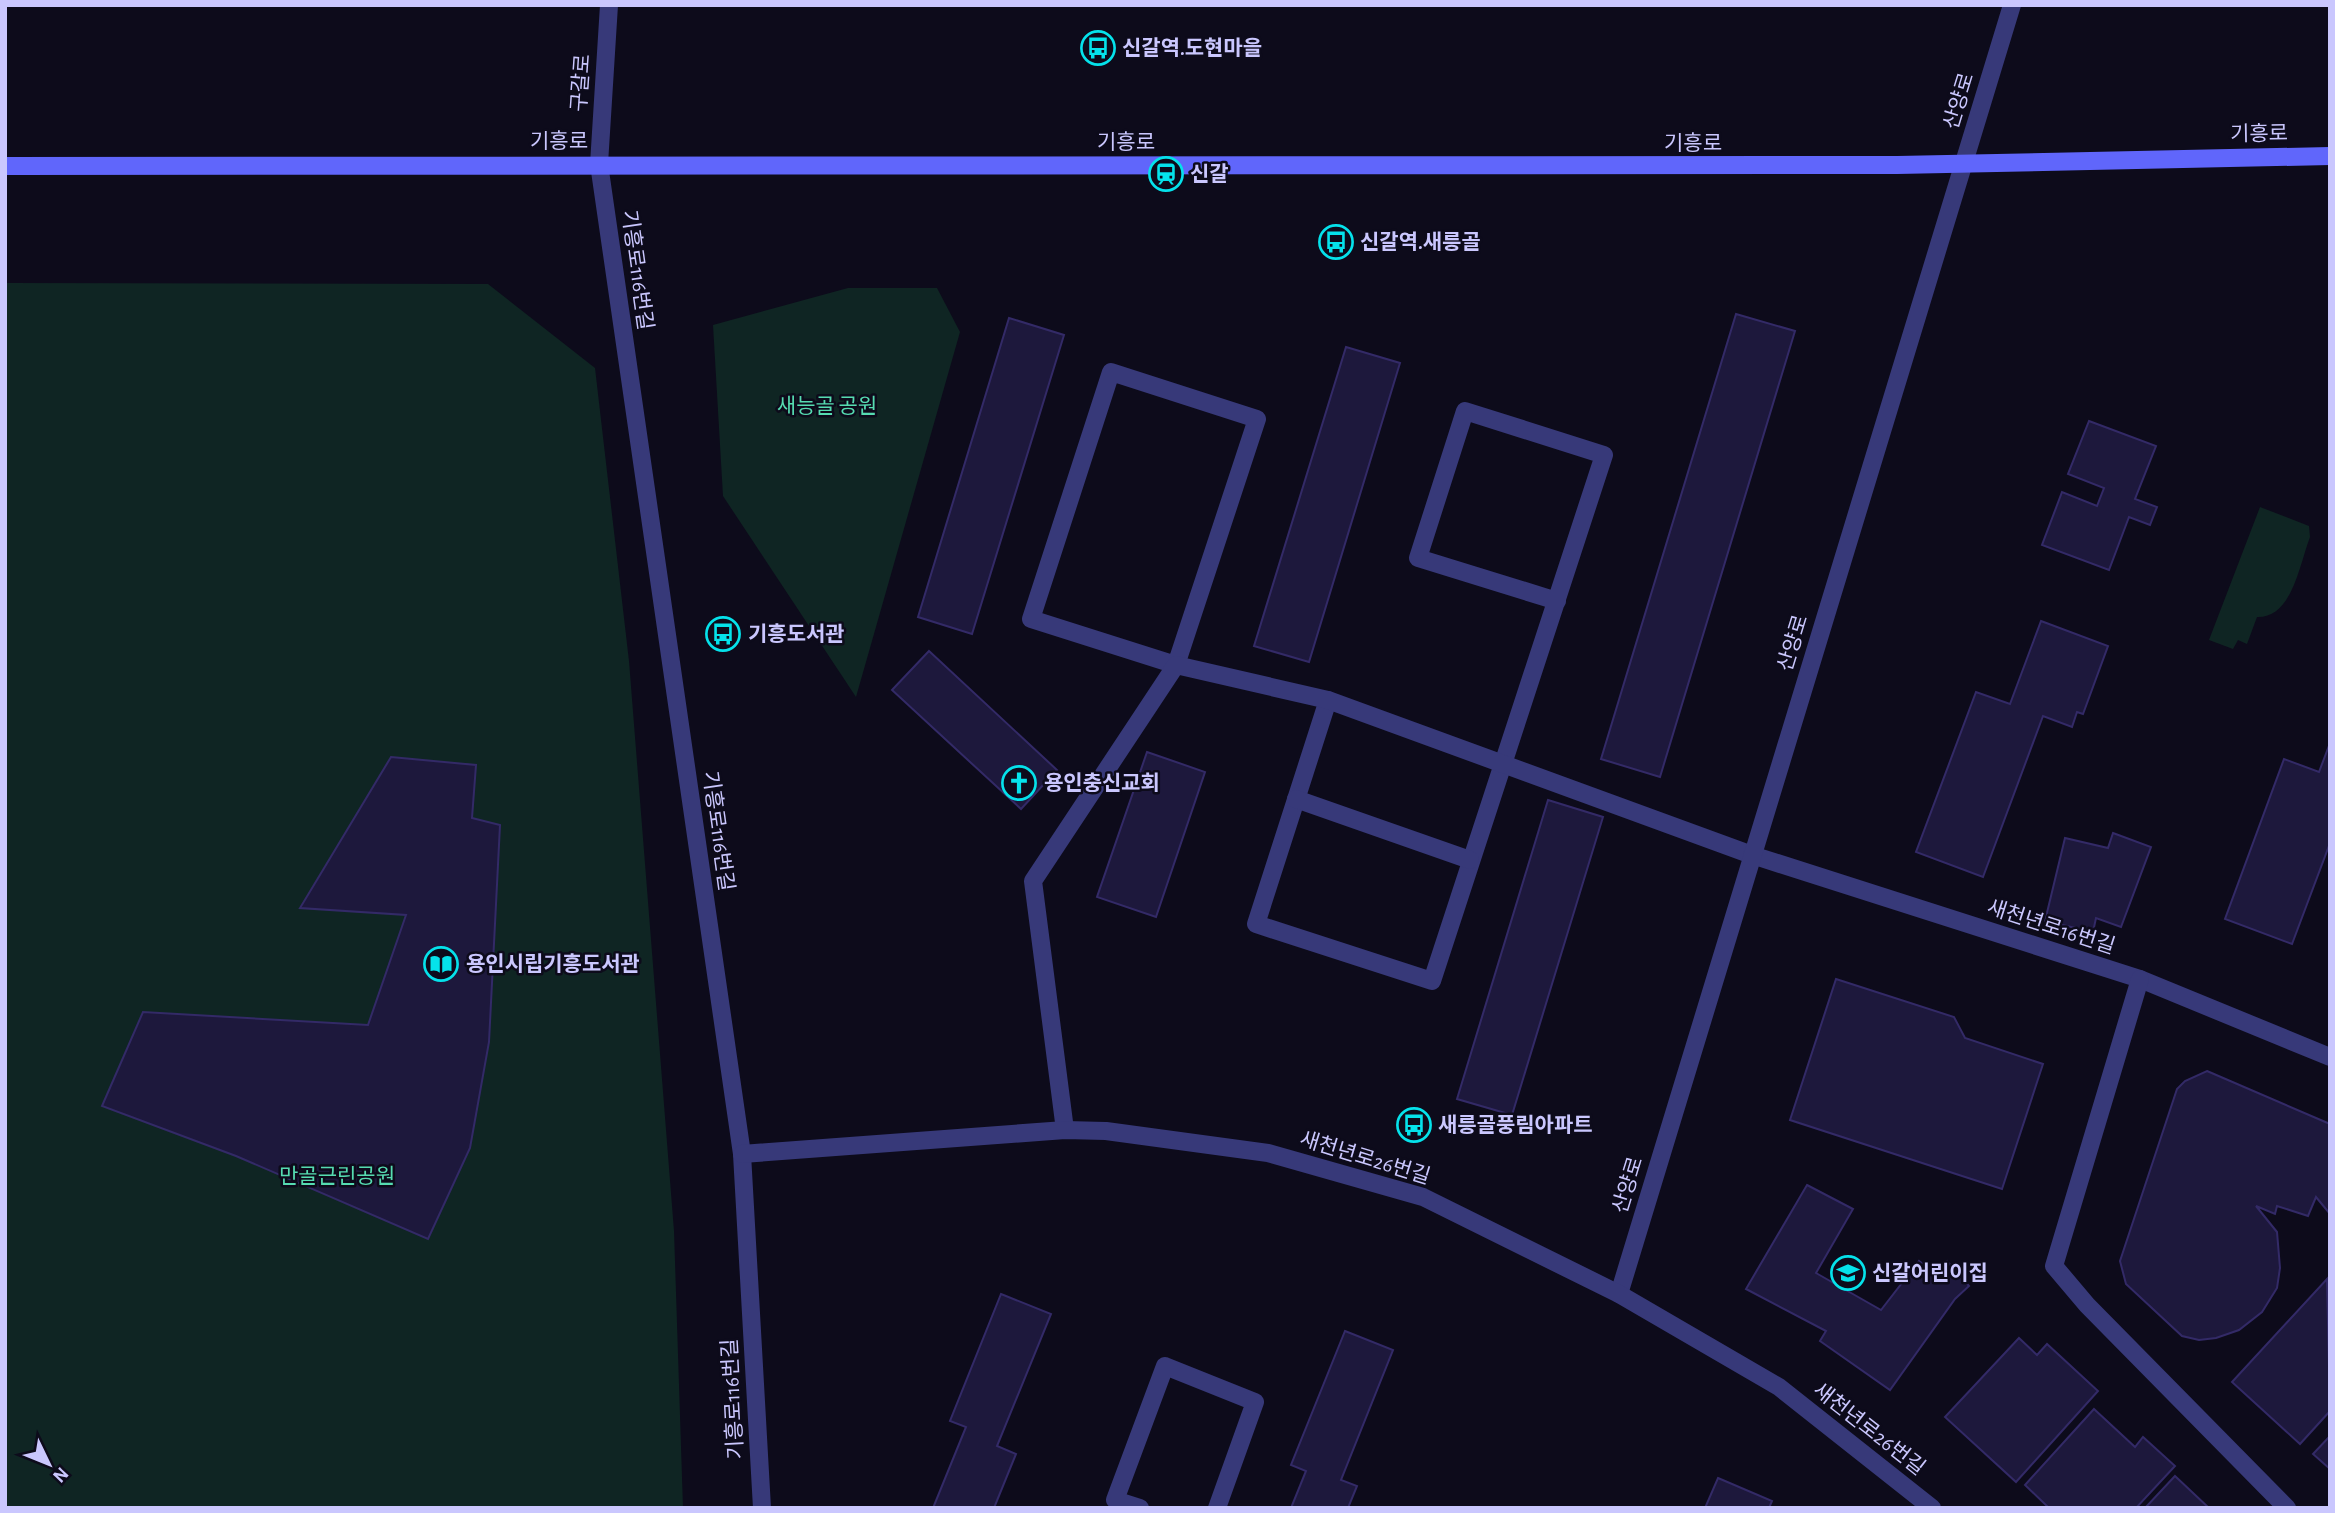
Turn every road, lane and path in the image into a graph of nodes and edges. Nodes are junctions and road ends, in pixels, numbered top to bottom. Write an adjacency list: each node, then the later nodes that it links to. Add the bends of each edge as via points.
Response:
1 (609, 5): 4 (street, 구갈로)
2 (2012, 5): 11 (street, 산양로)
3 (2330, 156): 4 (main road, 기흥로, via 1897,166)
4 (599, 164): 5 (main road, 기흥로); 16 (street, 기흥로116번길)
5 (5, 166)
6 (1557, 601): 6 (street, via 1604,455 1465,411 1418,558); 9 (street)
7 (1176, 665): 7 (street, 새천년로16번길, via 1257,419 1111,372 1031,619); 8 (street, 새천년로16번길); 15 (street, via 1033,881)
8 (1328, 700): 9 (street, 새천년로16번길); 10 (street)
9 (1502, 762): 11 (street, 새천년로16번길); 12 (street)
10 (1296, 799): 12 (street); 12 (street, via 1255,924 1432,981)
11 (1752, 855): 13 (street, 새천년로16번길); 17 (street, 산양로)
12 (1470, 860)
13 (2140, 979): 14 (street, 새천년로16번길); 22 (street, via 2054,1266)
14 (2330, 1057)
15 (1065, 1130): 16 (street, 새천년로26번길); 17 (street, 새천년로26번길, via 1268,1153 1423,1197)
16 (742, 1154): 18 (street, 기흥로116번길)
17 (1619, 1294): 21 (street, 새천년로26번길, via 1779,1387)
18 (762, 1508)
19 (1140, 1508): 20 (street, via 1115,1500 1165,1366 1255,1402)
20 (1217, 1508)
21 (1933, 1508)
22 (2287, 1508)

